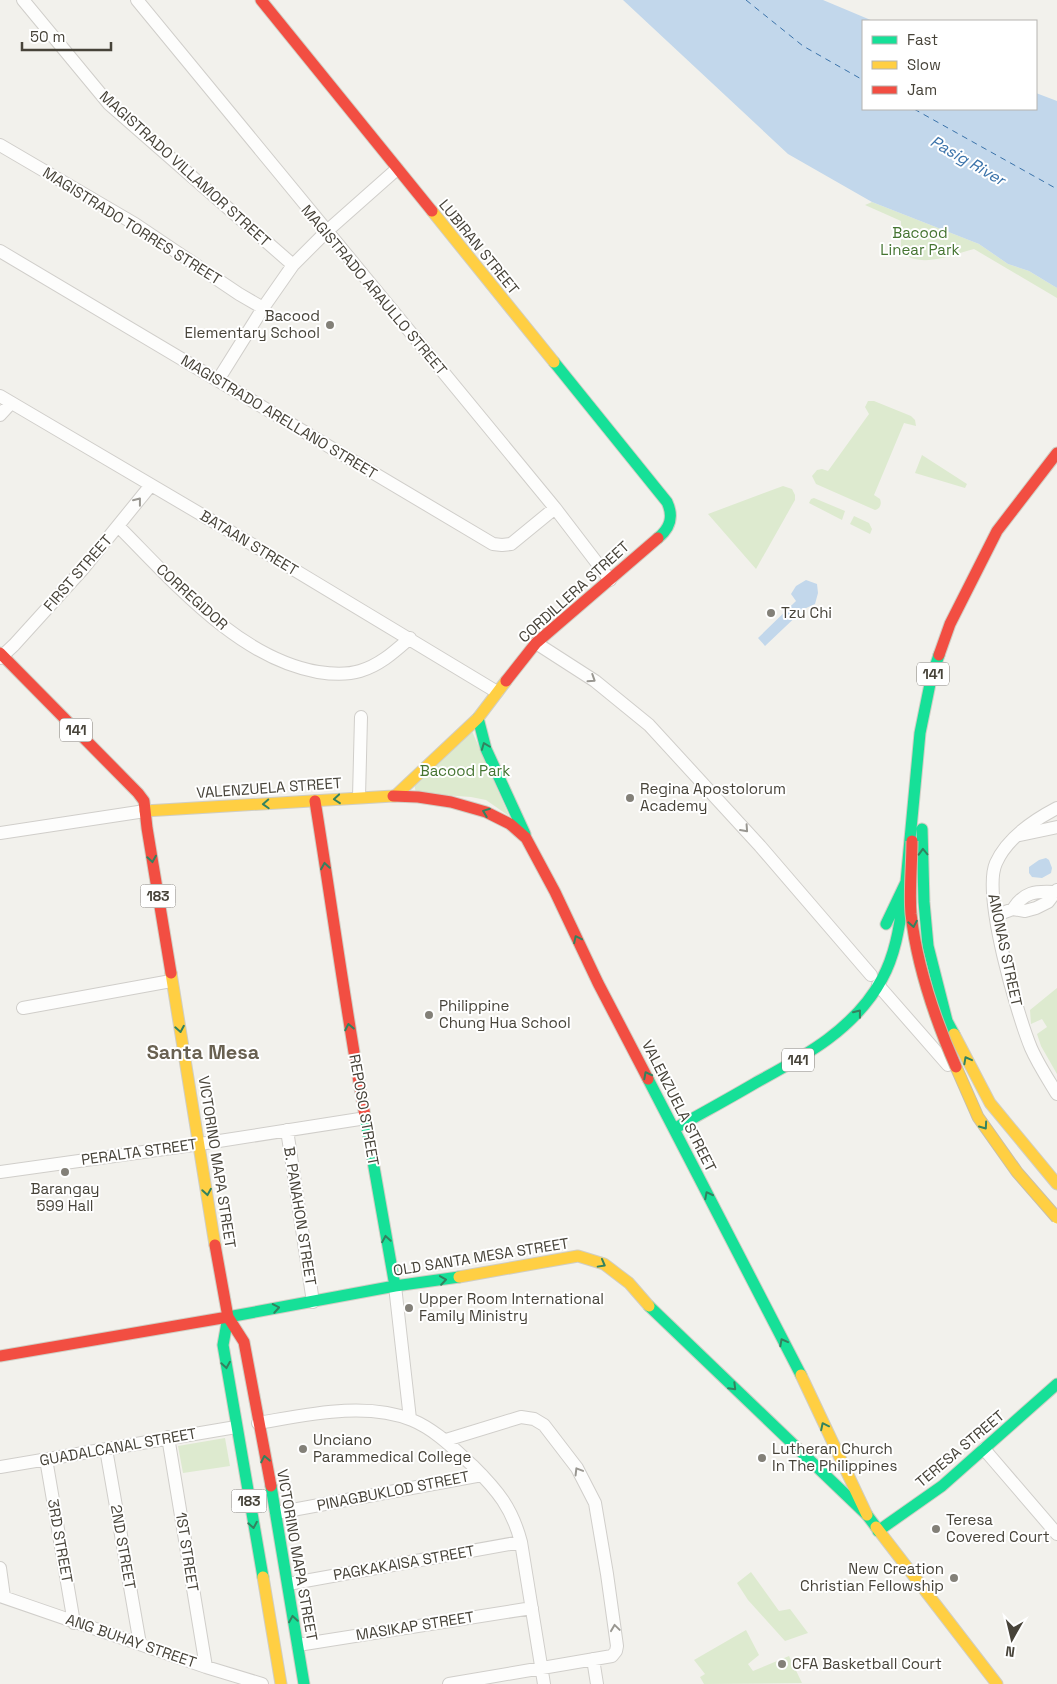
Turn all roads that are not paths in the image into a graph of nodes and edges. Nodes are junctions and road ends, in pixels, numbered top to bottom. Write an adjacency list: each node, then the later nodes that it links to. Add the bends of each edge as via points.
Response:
1 (24, 0): 8 (street, MAGISTRADO VILLAMOR STREET, via 109,104)
2 (138, 0): 6 (street, MAGISTRADO ARAULLO STREET)
3 (261, 0): 5 (main road, LUBIRAN STREET)
4 (0, 144): 9 (street, MAGISTRADO TORRES STREET, via 135,224)
5 (396, 169): 6 (street); 17 (main road, LUBIRAN STREET, via 664,498)
6 (327, 231): 8 (street); 16 (street, MAGISTRADO ARAULLO STREET)
7 (0, 251): 10 (street, MAGISTRADO ARELLANO STREET)
8 (293, 265): 9 (street)
9 (263, 308): 10 (street)
10 (218, 380): 16 (street, MAGISTRADO ARELLANO STREET, via 493,544 511,544)
11 (0, 396): 12 (street, BATAAN STREET)
12 (11, 403): 13 (street); 15 (street, BATAAN STREET)
13 (0, 415)
14 (1057, 452): 37 (main road, 141, via 997,531 950,624 931,679 920,733)
15 (151, 485): 18 (street, FIRST STREET, one-way to 15); 20 (street, BATAAN STREET)
16 (555, 508): 19 (street, MAGISTRADO ARAULLO STREET)
17 (672, 515): 19 (main road, CORDILLERA STREET, via 667,530)
18 (118, 526): 20 (street, CORREGIDOR, via 220,624 239,638 289,664 328,673 358,672 384,660); 22 (street, FIRST STREET, via 76,577)
19 (610, 580): 21 (main road, CORDILLERA STREET)
20 (410, 638): 23 (street, BATAAN STREET)
21 (536, 644): 23 (main road, CORDILLERA STREET); 41 (street, one-way to 41, via 595,681 649,724)
22 (1, 656): 30 (main road, VICTORINO MAPA STREET / 141, via 138,793 144,801)
23 (497, 692): 25 (main road, CORDILLERA STREET)
24 (361, 717): 27 (street)
25 (478, 718): 26 (main road); 35 (main road, one-way to 25, via 486,749)
26 (395, 796): 27 (main road, VALENZUELA STREET); 35 (main road, VALENZUELA STREET, one-way to 26, via 501,818 471,807)
27 (359, 797): 28 (main road, VALENZUELA STREET, one-way to 28)
28 (315, 801): 30 (main road, VALENZUELA STREET, one-way to 30); 45 (main road, REPOSO STREET, one-way to 28)
29 (1057, 808): 34 (street, ANONAS STREET, via 1039,817)
30 (145, 811): 33 (street); 42 (main road, VICTORINO MAPA STREET / 183, one-way to 42)
31 (1057, 827): 34 (street)
32 (922, 828): 51 (main road, one-way to 32, via 990,1103 947,1021 928,946)
33 (0, 833)
34 (1017, 836): 40 (street, ANONAS STREET, via 1000,855 993,873)
35 (526, 838): 46 (main road, VALENZUELA STREET, one-way to 35)
36 (912, 841): 52 (main road, one-way to 52, bridge, via 911,913 922,974 944,1039 978,1117 1017,1172)
37 (906, 882): 38 (main road, 141, via 885,928); 41 (main road, 141, via 894,950)
38 (892, 884)
39 (1056, 891): 40 (street, via 1048,902 1036,908 1025,911 1013,909)
40 (996, 915): 44 (street, ANONAS STREET, via 1018,1014 1032,1050)
41 (875, 975): 46 (main road, 141, via 854,1020 828,1041 782,1070); 48 (street)
42 (172, 981): 43 (street); 49 (main road, VICTORINO MAPA STREET / 183, one-way to 49)
43 (23, 1008)
44 (1057, 1094)
45 (366, 1118): 47 (street, PERALTA STREET); 53 (main road, REPOSO STREET, one-way to 45)
46 (672, 1124): 67 (main road, VALENZUELA STREET, one-way to 46)
47 (287, 1130): 49 (street, PERALTA STREET); 54 (street, B. PANAHON STREET)
48 (1007, 1132)
49 (200, 1144): 50 (street, PERALTA STREET); 55 (main road, VICTORINO MAPA STREET / 183, one-way to 55)
50 (0, 1172)
51 (1057, 1184)
52 (1057, 1218)
53 (395, 1286): 54 (main road, OLD SANTA MESA STREET); 58 (street, REPOSO STREET); 69 (main road, OLD SANTA MESA STREET, one-way to 69, via 469,1276 566,1257 578,1256 604,1264 629,1283)
54 (313, 1302): 55 (main road, OLD SANTA MESA STREET, one-way to 54)
55 (228, 1317): 56 (main road, OLD SANTA MESA STREET); 59 (main road, VICTORINO MAPA STREET / 183, via 244,1342); 60 (main road, VICTORINO MAPA STREET / 183, one-way to 60, via 223,1345)
56 (0, 1356)
57 (1057, 1384): 64 (main road, TERESA STREET)
58 (410, 1419): 59 (street, via 350,1410); 62 (street)
59 (258, 1423): 70 (main road, VICTORINO MAPA STREET / 183, one-way to 59)
60 (236, 1427): 61 (street, GUADALCANAL STREET); 86 (main road, VICTORINO MAPA STREET / 183, one-way to 86)
61 (168, 1437): 63 (street, GUADALCANAL STREET); 83 (street, 1ST STREET)
62 (446, 1440): 68 (street); 82 (street, one-way to 62, via 612,1656 617,1646 595,1503 577,1468 544,1425 534,1418 521,1418)
63 (106, 1449): 65 (street, GUADALCANAL STREET); 80 (street, 2ND STREET)
64 (984, 1449): 72 (main road, TERESA STREET, via 942,1486); 73 (street)
65 (46, 1459): 66 (street, GUADALCANAL STREET); 79 (street, 3RD STREET)
66 (0, 1466)
67 (844, 1466): 69 (main road, via 838,1475); 71 (main road, VALENZUELA STREET)
68 (482, 1475): 70 (street, PINAGBUKLOD STREET); 74 (street, via 508,1506)
69 (826, 1477): 71 (main road, OLD SANTA MESA STREET)
70 (276, 1513): 76 (main road, VICTORINO MAPA STREET / 183)
71 (867, 1515): 72 (main road, OLD SANTA MESA STREET)
72 (878, 1531): 91 (main road, OLD SANTA MESA STREET)
73 (1057, 1534)
74 (521, 1542): 76 (street, PAGKAKAISA STREET); 78 (street)
75 (0, 1568): 77 (street)
76 (288, 1584): 81 (main road, VICTORINO MAPA STREET / 183, one-way to 76)
77 (2, 1597): 79 (street, ANG BUHAY STREET)
78 (532, 1608): 81 (street, MASIKAP STREET); 84 (street)
79 (74, 1622): 80 (street, ANG BUHAY STREET)
80 (140, 1644): 83 (street, ANG BUHAY STREET)
81 (298, 1645): 87 (main road, VICTORINO MAPA STREET / 183)
82 (593, 1659): 84 (street); 90 (street)
83 (206, 1667): 85 (street, ANG BUHAY STREET)
84 (542, 1669): 88 (street); 89 (street)
85 (262, 1684)
86 (281, 1684)
87 (304, 1684)
88 (449, 1684)
89 (544, 1684)
90 (597, 1684)
91 (997, 1684)

